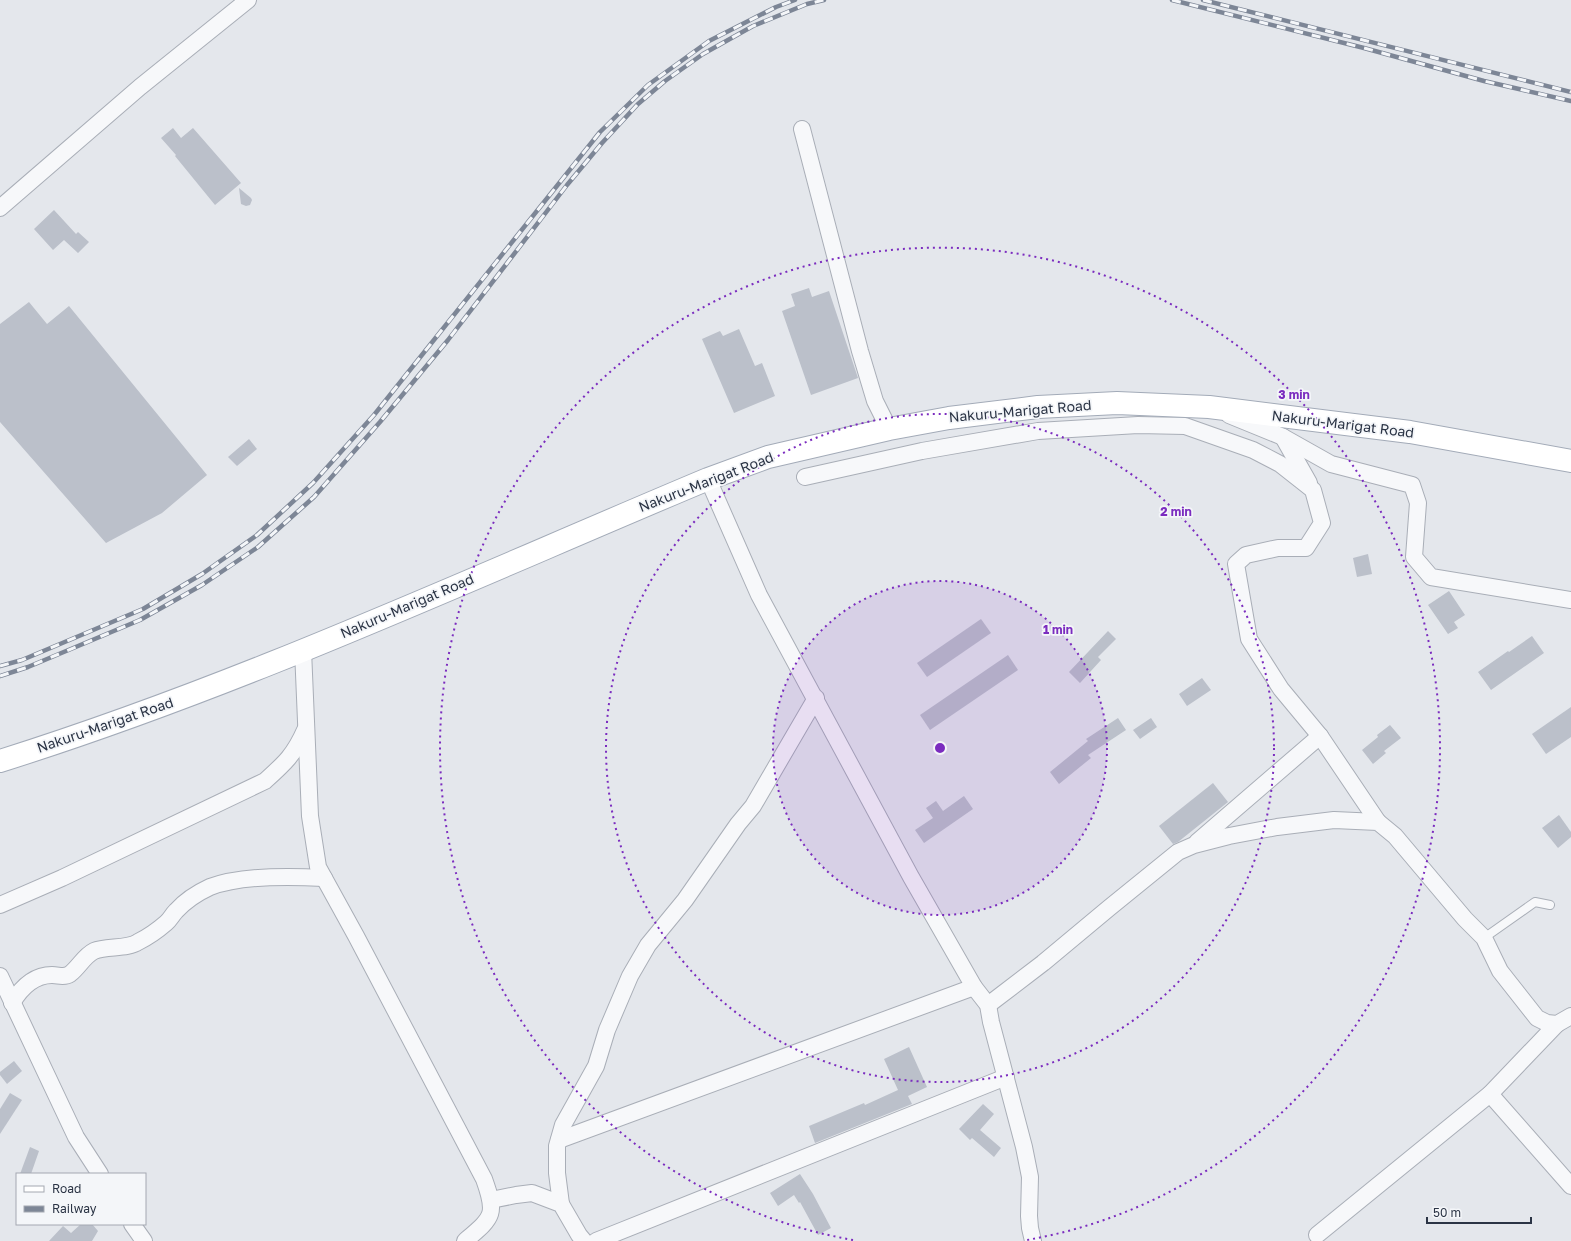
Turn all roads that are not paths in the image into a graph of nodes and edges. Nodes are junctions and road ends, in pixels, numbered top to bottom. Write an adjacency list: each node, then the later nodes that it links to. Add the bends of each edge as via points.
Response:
1 (248, 0): 3 (street, via 140,87)
2 (802, 129): 5 (street, via 860,352 875,401)
3 (0, 208)
4 (1209, 407): 5 (main road, Nakuru-Marigat Road, via 1117,403 1038,407 949,418); 6 (street); 7 (main road, Nakuru-Marigat Road, via 1410,432)
5 (889, 429): 9 (main road, Nakuru-Marigat Road, via 768,457)
6 (1283, 437): 10 (street); 11 (street, via 1331,464 1412,485 1418,503 1414,557 1431,577)
7 (1571, 460)
8 (805, 477): 10 (street, via 922,451 1038,431 1138,425 1185,426 1253,450 1280,464)
9 (708, 479): 12 (main road, Nakuru-Marigat Road); 13 (street, via 759,595)
10 (1313, 490): 15 (street, via 1322,523 1306,548 1278,548 1246,555 1236,564 1249,639 1281,689)
11 (1571, 600)
12 (302, 650): 14 (street); 16 (main road, Nakuru-Marigat Road, via 200,691)
13 (816, 698): 24 (street, via 911,877); 31 (street, via 753,806 685,900 644,951 630,976 607,1030 596,1066 564,1125)
14 (306, 727): 19 (street, via 310,816 318,867); 20 (street, via 286,763 265,781)
15 (1320, 736): 17 (street); 18 (street)
16 (0, 761)
17 (1378, 822): 18 (street, via 1334,820 1277,827); 22 (street, via 1394,836)
18 (1194, 845): 26 (street, via 1178,852)
19 (324, 878): 25 (street, via 294,876 235,880 210,888 188,899 166,923 140,942 95,951 63,977 40,977 28,984); 34 (street, via 484,1179)
20 (0, 905)
21 (1550, 905): 22 (lane, via 1535,902)
22 (1484, 938): 28 (street, via 1500,971 1537,1018)
23 (0, 976): 25 (street)
24 (974, 988): 26 (street); 31 (street)
25 (12, 1003): 32 (street, via 76,1137)
26 (988, 1005): 29 (street)
27 (1571, 1016): 28 (street)
28 (1557, 1024): 30 (street)
29 (1006, 1077): 41 (street); 42 (street, via 1030,1177 1029,1216)
30 (1490, 1094): 33 (street); 37 (street)
31 (559, 1140): 35 (street, via 557,1173)
32 (99, 1173)
33 (1571, 1186)
34 (491, 1200): 35 (street, via 532,1193); 39 (street, via 491,1214)
35 (561, 1204): 40 (street)
36 (133, 1225): 38 (street)
37 (1317, 1235)
38 (144, 1241)
39 (465, 1241)
40 (584, 1241)
41 (596, 1241)
42 (1033, 1241)

